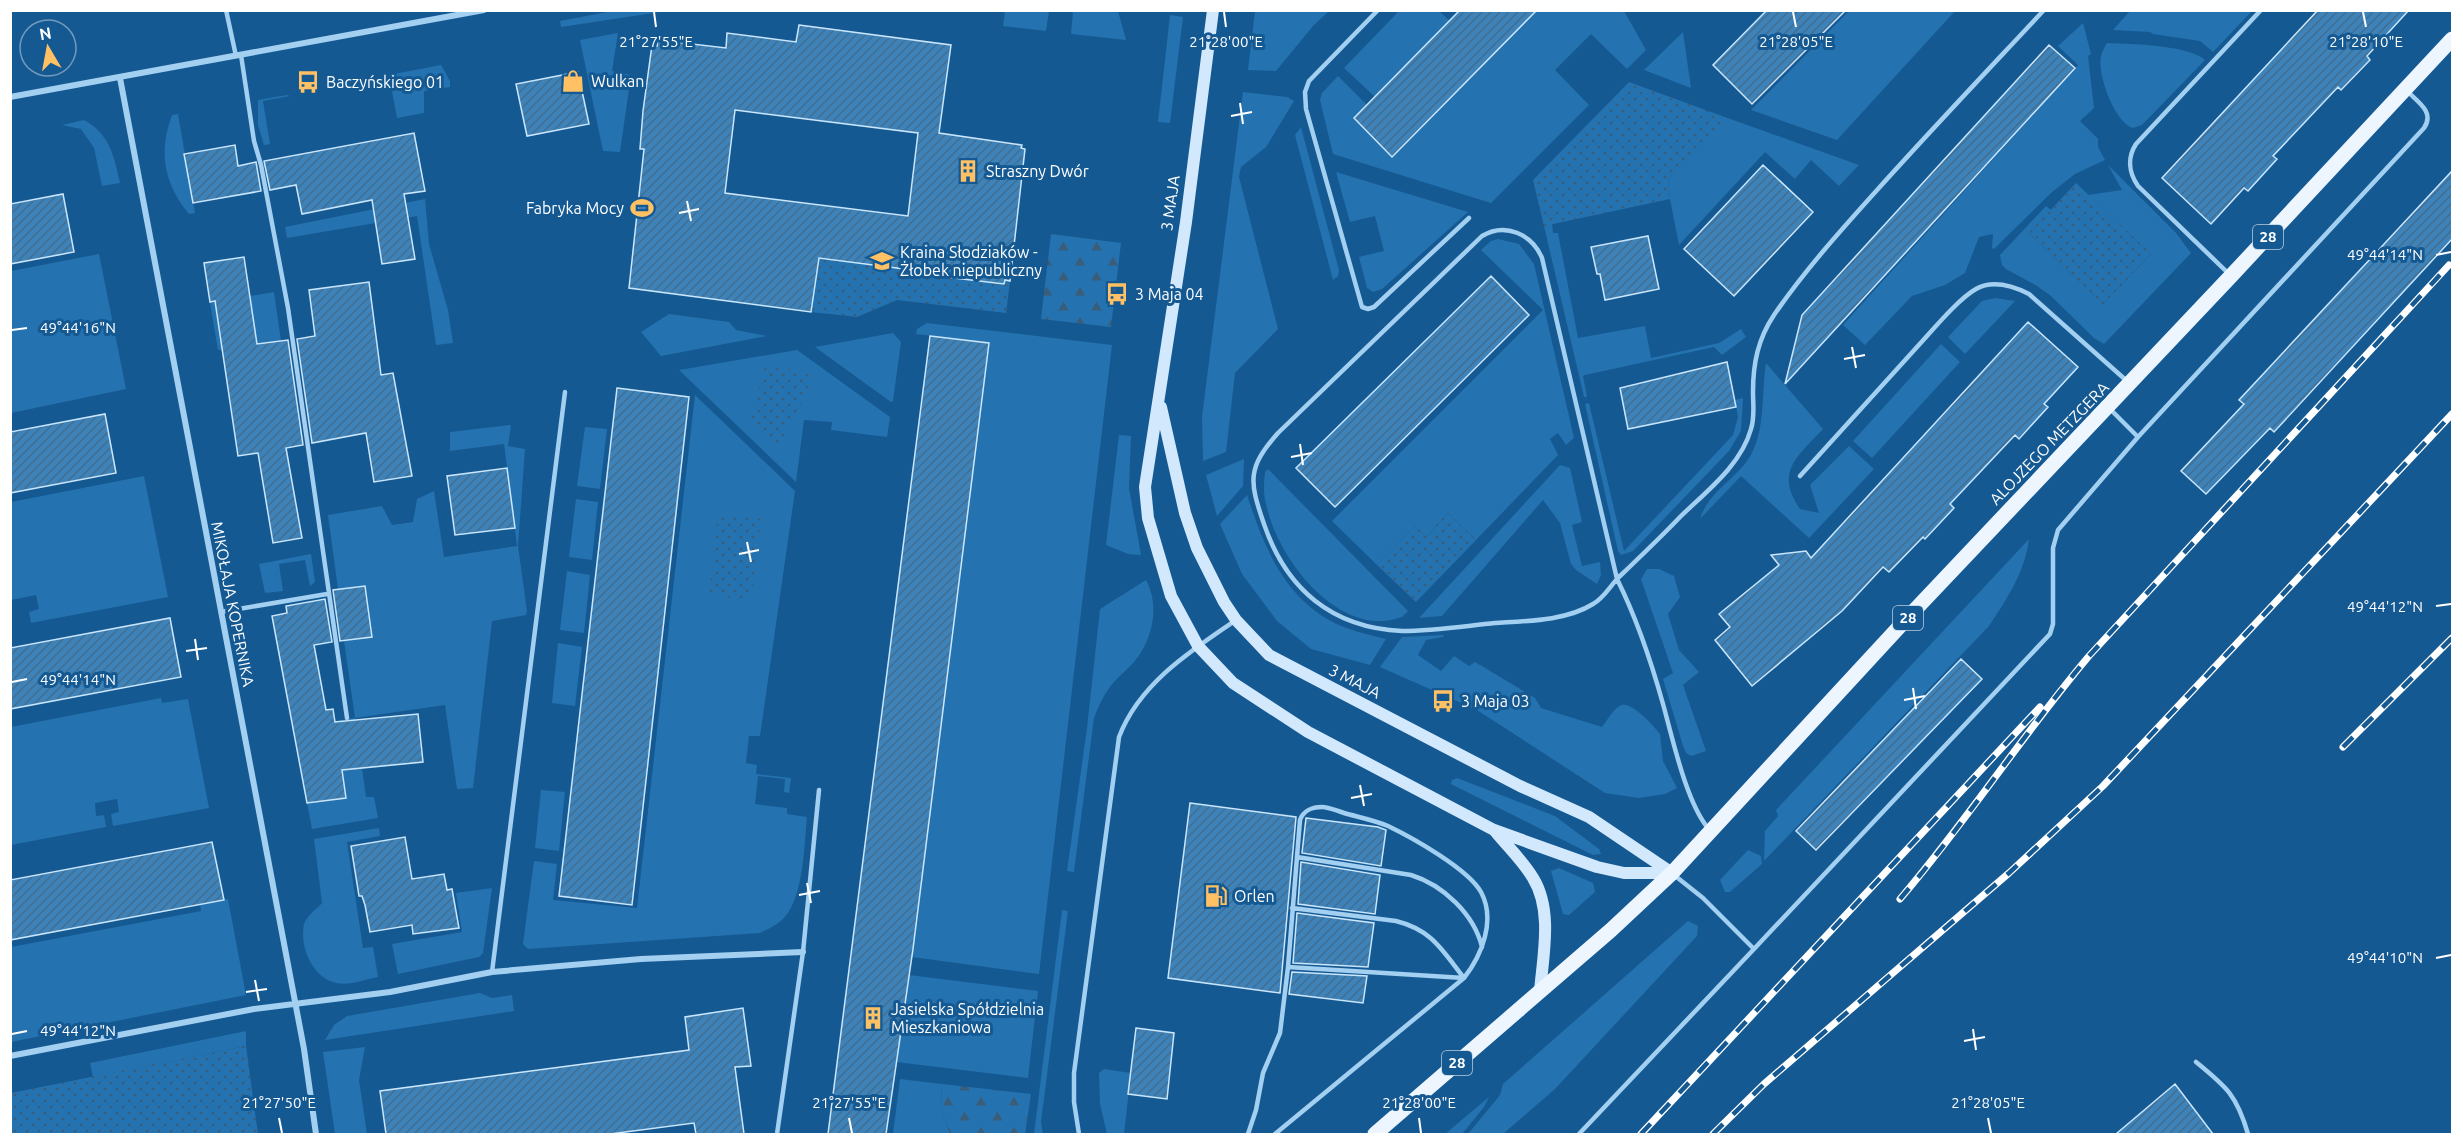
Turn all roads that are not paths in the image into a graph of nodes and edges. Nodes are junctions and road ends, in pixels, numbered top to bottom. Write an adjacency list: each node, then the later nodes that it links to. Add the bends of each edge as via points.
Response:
1 (226, 10): 8 (lane)
2 (484, 10): 8 (street)
3 (1213, 10): 16 (street, 3 MAJA)
4 (1378, 10): 12 (lane, via 1309,81 1305,92 1306,109 1362,307 1374,307)
5 (2044, 10): 20 (lane, via 1890,175 1802,277 1761,338 1754,368 1753,419 1741,451 1719,479)
6 (2261, 10): 13 (lane, via 2136,144 2130,161 2131,174 2138,186)
7 (2452, 39): 10 (main road, ALOJZEGO METZGERA / 28)
8 (238, 56): 9 (street); 21 (lane, via 288,308)
9 (120, 78): 11 (street); 22 (street, MIKOŁAJA KOPERNIKA)
10 (2405, 89): 13 (main road, ALOJZEGO METZGERA / 28); 18 (lane, via 2427,112 2424,128)
11 (10, 97)
12 (1469, 218)
13 (2231, 276): 14 (main road, ALOJZEGO METZGERA / 28)
14 (2130, 384): 17 (main road, ALOJZEGO METZGERA / 28); 19 (lane, via 2029,294 2005,285 1981,287 1933,330)
15 (565, 392): 36 (lane)
16 (1159, 400): 23 (street, 3 MAJA, via 1191,531 1211,578); 24 (street, 3 MAJA, via 1145,487 1148,518 1171,596)
17 (2107, 407): 18 (lane); 28 (main road, ALOJZEGO METZGERA / 28)
18 (2138, 436): 33 (lane, via 2055,536 2050,634)
19 (1800, 476)
20 (1617, 579): 20 (lane, via 1593,604 1574,613 1544,618 1403,631 1350,622 1318,604 1289,574 1265,529 1258,506 1253,485 1256,462 1278,433 1482,236 1496,230 1511,231 1535,244 1542,258); 28 (lane, via 1641,633 1690,791)
21 (327, 594): 22 (lane); 25 (lane)
22 (221, 612): 39 (street, MIKOŁAJA KOPERNIKA)
23 (1236, 620): 24 (lane); 30 (street, 3 MAJA, via 1280,662 1520,786 1589,817)
24 (1198, 646): 27 (street, 3 MAJA, via 1219,671 1308,732); 44 (lane, via 1145,693 1119,737 1074,1073)
25 (346, 718)
26 (819, 790): 34 (lane)
27 (1494, 830): 30 (street, 3 MAJA, via 1611,871); 38 (street, 3 MAJA, via 1539,890 1544,930)
28 (1710, 830): 30 (main road, ALOJZEGO METZGERA / 28)
29 (1297, 857): 31 (lane); 32 (lane, via 1428,881 1464,911 1476,927); 32 (lane, via 1300,820 1310,809 1322,807 1387,826 1457,867 1477,886 1486,918)
30 (1672, 873): 33 (lane); 38 (main road, 28)
31 (1292, 908): 35 (lane); 37 (lane, via 1410,924 1434,939)
32 (1482, 947): 37 (lane)
33 (1754, 949): 48 (lane)
34 (803, 952): 36 (street, via 660,957); 43 (lane)
35 (1288, 968): 37 (lane); 45 (lane, via 1280,1033 1263,1073)
36 (492, 972): 39 (street)
37 (1464, 978): 46 (lane)
38 (1540, 991): 47 (main road, 28)
39 (295, 1005): 40 (street, via 254,1009); 42 (street, MIKOŁAJA KOPERNIKA)
40 (10, 1056)
41 (2196, 1062): 49 (lane, via 2233,1097)
42 (316, 1134)
43 (777, 1134)
44 (1079, 1134)
45 (1248, 1134)
46 (1275, 1134)
47 (1374, 1134)
48 (1579, 1134)
49 (2248, 1134)

